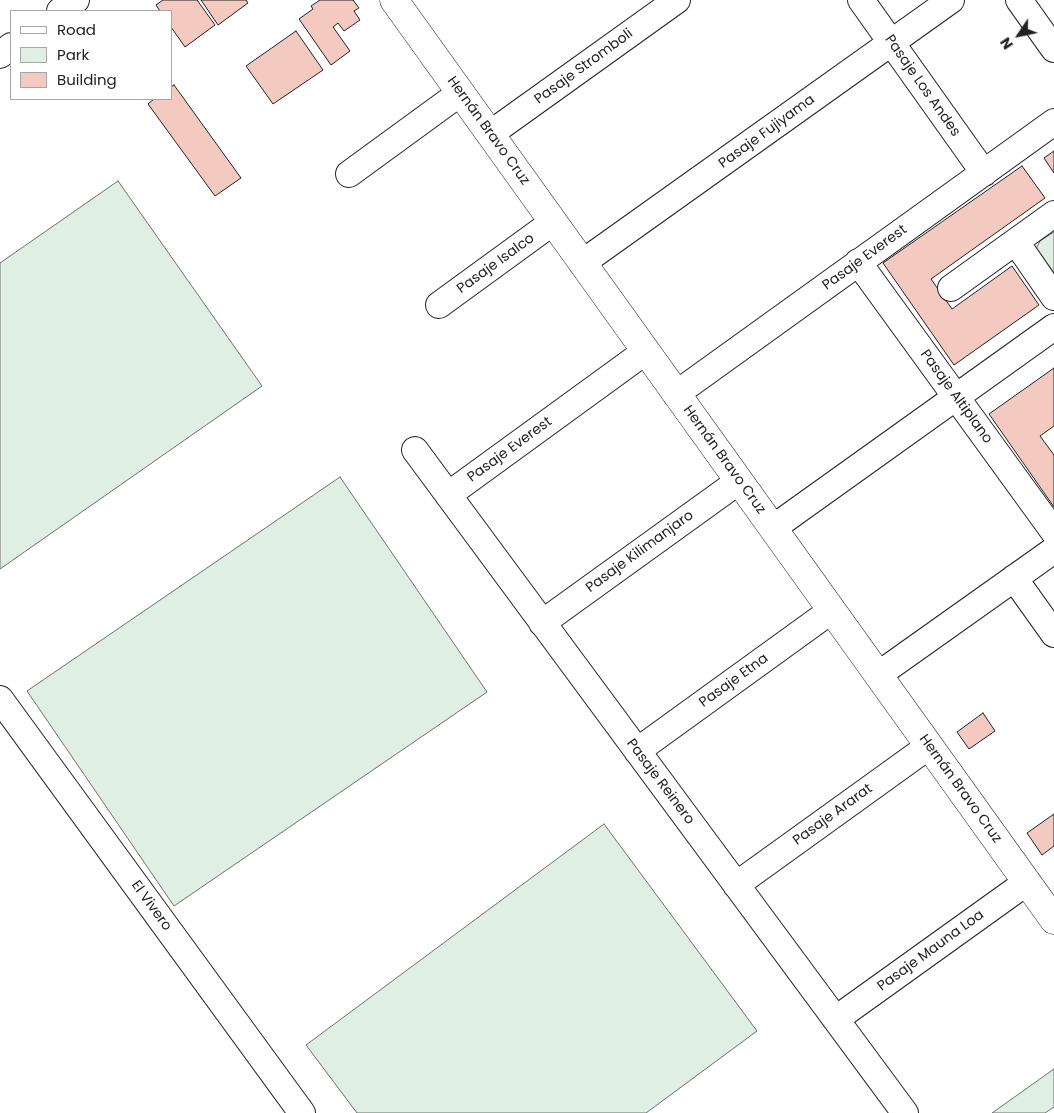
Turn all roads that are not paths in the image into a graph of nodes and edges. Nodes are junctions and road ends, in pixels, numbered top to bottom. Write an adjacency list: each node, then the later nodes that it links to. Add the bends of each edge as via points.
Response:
1 (76, 0): 7 (street)
2 (677, 0): 14 (street, Pasaje Stromboli)
3 (861, 0): 8 (street, Pasaje Los Andes)
4 (951, 0): 8 (street, Pasaje Fujiyama)
5 (1019, 0): 10 (street)
6 (398, 2): 12 (main road, Hernán Bravo Cruz)
7 (61, 10)
8 (891, 42): 15 (street, Pasaje Los Andes); 21 (street, Pasaje Fujiyama)
9 (10, 47): 11 (street)
10 (1054, 49)
11 (0, 55)
12 (460, 93): 14 (main road, Hernán Bravo Cruz); 16 (street)
13 (1054, 122): 15 (street, Pasaje Everest)
14 (490, 134): 18 (main road, Hernán Bravo Cruz)
15 (984, 172): 20 (street, Pasaje Everest)
16 (349, 174)
17 (1054, 214): 19 (street)
18 (553, 222): 21 (main road, Hernán Bravo Cruz); 24 (street, Pasaje Isalco)
19 (1016, 242): 22 (street); 23 (street)
20 (858, 262): 27 (street, Pasaje Everest); 28 (street, Pasaje Altiplano)
21 (582, 263): 26 (main road, Hernán Bravo Cruz)
22 (952, 288)
23 (1054, 297)
24 (439, 305)
25 (1054, 327): 28 (street)
26 (646, 351): 27 (main road, Hernán Bravo Cruz); 31 (street, Pasaje Everest)
27 (676, 394): 30 (main road, Hernán Bravo Cruz)
28 (956, 397): 32 (street); 33 (street, Pasaje Altiplano)
29 (415, 450): 31 (street, Pasaje Reinero)
30 (739, 481): 32 (main road, Hernán Bravo Cruz); 37 (street, Pasaje Kilimanjaro)
31 (448, 495): 37 (street, Pasaje Reinero)
32 (773, 528): 36 (main road, Hernán Bravo Cruz)
33 (1054, 532)
34 (1054, 550): 35 (street)
35 (1014, 578): 38 (street); 39 (street)
36 (832, 610): 39 (main road, Hernán Bravo Cruz); 42 (street, Pasaje Etna)
37 (542, 622): 42 (street, Pasaje Reinero)
38 (1054, 634)
39 (878, 675): 41 (main road, Hernán Bravo Cruz)
40 (0, 699): 47 (street, El Vivero)
41 (929, 746): 43 (main road, Hernán Bravo Cruz); 44 (street, Pasaje Ararat)
42 (637, 751): 44 (street, Pasaje Reinero)
43 (1027, 882): 45 (main road, Hernán Bravo Cruz); 46 (street, Pasaje Mauna Loa)
44 (736, 885): 46 (street, Pasaje Reinero)
45 (1054, 920)
46 (836, 1019): 48 (street, Pasaje Reinero)
47 (302, 1113)
48 (905, 1113)

